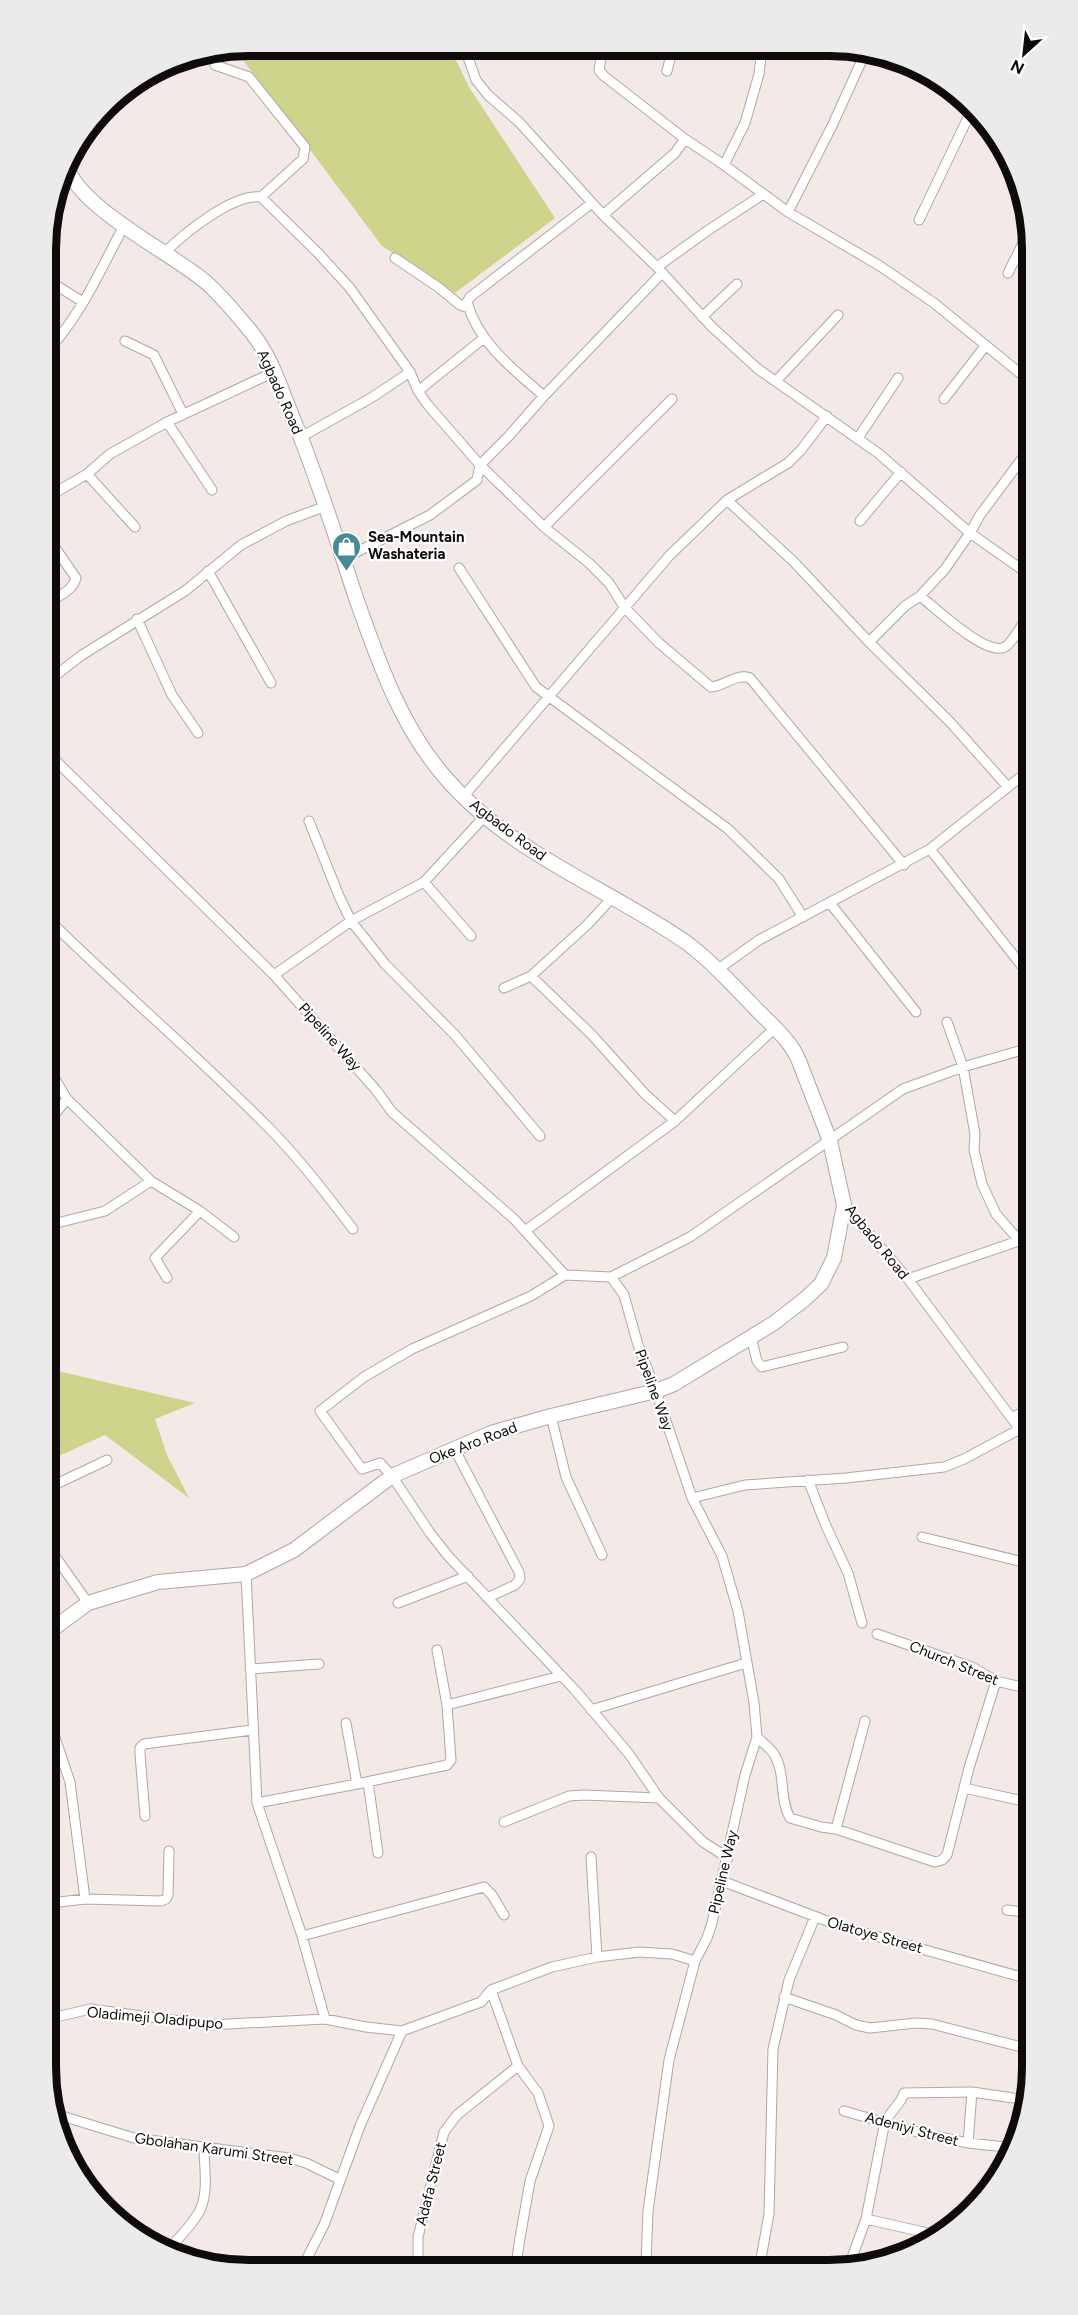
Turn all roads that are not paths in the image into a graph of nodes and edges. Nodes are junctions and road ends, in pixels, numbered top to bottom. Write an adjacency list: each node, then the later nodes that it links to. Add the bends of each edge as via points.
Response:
1 (468, 56): 14 (street, via 476,80)
2 (601, 56): 9 (street, via 599,70 604,76)
3 (671, 56): 7 (street)
4 (761, 56): 10 (street, via 753,100)
5 (863, 58): 15 (street)
6 (215, 65): 13 (street, via 249,77 305,147 303,159)
7 (667, 71)
8 (969, 115): 17 (street)
9 (685, 139): 10 (street); 16 (street, via 675,153)
10 (724, 165): 12 (street)
11 (70, 174): 18 (main road, Agbado Road, via 80,190)
12 (762, 195): 15 (street); 22 (street, via 707,231)
13 (261, 197): 20 (street, via 251,196 210,216); 35 (street, via 350,288)
14 (592, 203): 16 (street); 27 (street, via 471,297 467,302)
15 (788, 212): 33 (street, via 898,278)
16 (603, 215): 22 (street)
17 (920, 220)
18 (124, 226): 20 (main road, Agbado Road); 26 (street)
19 (1023, 244): 23 (street)
20 (165, 252): 34 (main road, Agbado Road, via 207,283 254,336)
21 (395, 258): 27 (street)
22 (659, 270): 29 (street); 40 (street)
23 (1008, 273)
24 (737, 284): 29 (street)
25 (56, 285): 26 (street)
26 (83, 302): 31 (street)
27 (469, 308): 30 (street)
28 (838, 315): 38 (street)
29 (702, 317): 38 (street)
30 (484, 338): 39 (street); 40 (street)
31 (56, 339)
32 (125, 341): 43 (street, via 154,355)
33 (986, 345): 36 (street); 42 (street)
34 (274, 372): 43 (street); 46 (main road, Agbado Road)
35 (410, 372): 39 (street); 46 (street, via 371,399)
36 (1023, 376)
37 (898, 378): 47 (street)
38 (776, 381): 44 (street)
39 (418, 391): 49 (street)
40 (544, 396): 49 (street)
41 (672, 399): 58 (street)
42 (944, 399)
43 (183, 414): 45 (street)
44 (827, 416): 47 (street); 54 (street, via 788,463)
45 (167, 422): 51 (street, via 110,454); 52 (street)
46 (301, 437): 55 (main road, Agbado Road)
47 (858, 438): 50 (street)
48 (1023, 458): 59 (street)
49 (480, 465): 58 (street); 61 (street, via 477,480 430,515)
50 (901, 472): 56 (street); 59 (street)
51 (87, 474): 53 (street); 57 (street)
52 (212, 490)
53 (56, 492)
54 (727, 500): 67 (street, via 669,556); 70 (street, via 794,562)
55 (326, 506): 61 (main road, Agbado Road); 64 (street, via 286,521 241,545)
56 (860, 521)
57 (135, 527)
58 (544, 527): 67 (street, via 589,563 609,583)
59 (970, 533): 63 (street); 65 (street)
60 (56, 550): 66 (street, via 76,578 70,589)
61 (343, 559): 78 (main road, Agbado Road, via 389,686 411,732)
62 (459, 568): 73 (street, via 531,680)
63 (1023, 570)
64 (208, 572): 68 (street, via 185,591); 72 (street)
65 (921, 596): 69 (street, via 982,644 995,649 1006,646); 70 (street, via 905,606)
66 (56, 598)
67 (625, 608): 73 (street); 82 (street, via 711,687 750,678)
68 (137, 619): 71 (street); 74 (street, via 172,695)
69 (1023, 624)
70 (869, 642): 77 (street, via 950,722)
71 (56, 675)
72 (271, 682)
73 (548, 696): 78 (street); 86 (street, via 728,829 779,879)
74 (198, 733)
75 (56, 761): 92 (street, Pipeline Way)
76 (1023, 777): 77 (street)
77 (1008, 787): 81 (street)
78 (463, 797): 79 (main road, Agbado Road)
79 (484, 817): 83 (street); 84 (main road, Agbado Road, via 568,874)
80 (309, 821): 87 (street)
81 (930, 849): 82 (street); 90 (street)
82 (904, 865): 85 (street)
83 (424, 882): 87 (street); 89 (street)
84 (612, 898): 91 (main road, Agbado Road, via 688,944); 93 (street)
85 (831, 903): 86 (street); 95 (street)
86 (803, 917): 91 (street, via 759,940)
87 (351, 921): 92 (street); 104 (street)
88 (56, 925): 110 (street, via 272,1132)
89 (471, 936)
90 (1023, 967)
91 (717, 970): 97 (main road, Agbado Road)
92 (274, 975): 111 (street, Pipeline Way, via 392,1112)
93 (531, 976): 94 (street); 103 (street)
94 (504, 988)
95 (916, 1012)
96 (947, 1022): 99 (street)
97 (775, 1028): 103 (street); 105 (main road, Agbado Road, via 796,1053)
98 (1023, 1050): 99 (street)
99 (963, 1067): 105 (street, via 903,1089); 113 (street, via 979,1177 996,1214)
100 (56, 1081): 101 (street)
101 (67, 1099): 102 (street); 106 (street)
102 (56, 1112)
103 (675, 1121): 111 (street)
104 (540, 1136)
105 (830, 1140): 107 (main road, Agbado Road); 116 (street, via 690,1238)
106 (151, 1180): 108 (street); 109 (street, via 105,1211)
107 (844, 1205): 118 (street, Agbado Road); 119 (main road, Oke Aro Road, via 834,1258 821,1284)
108 (200, 1211): 112 (street); 117 (street, via 157,1255)
109 (56, 1223)
110 (353, 1229)
111 (525, 1231): 115 (street, Pipeline Way)
112 (234, 1237)
113 (1022, 1237)
114 (1022, 1240): 118 (street)
115 (565, 1275): 116 (street); 129 (street, via 531,1296 412,1348 363,1377 320,1411 362,1469 380,1463)
116 (611, 1277): 121 (street, Pipeline Way, via 624,1295)
117 (167, 1278)
118 (908, 1279): 124 (street, Agbado Road)
119 (751, 1337): 120 (street, via 762,1367); 121 (main road, Oke Aro Road, via 694,1373)
120 (843, 1347)
121 (656, 1391): 123 (main road, Oke Aro Road); 132 (street, Pipeline Way)
122 (1022, 1413): 124 (street)
123 (551, 1416): 127 (main road, Oke Aro Road, via 491,1433); 134 (street, via 566,1477)
124 (1012, 1417): 125 (street, Agbado Road)
125 (1020, 1429): 126 (street, Agbado Road); 130 (street, via 944,1467)
126 (1022, 1432)
127 (455, 1450): 129 (main road, Oke Aro Road); 139 (street, via 519,1572 520,1579 515,1585)
128 (107, 1460): 131 (street)
129 (392, 1476): 137 (main road, Oke Aro Road, via 294,1550); 138 (street, via 430,1533)
130 (808, 1480): 132 (street, via 745,1485); 142 (street, via 848,1573)
131 (56, 1484)
132 (692, 1498): 146 (street, Pipeline Way, via 725,1564)
133 (922, 1537): 136 (street)
134 (602, 1555)
135 (56, 1558): 141 (street)
136 (1022, 1562)
137 (246, 1574): 141 (main road, Oke Aro Road, via 158,1582); 148 (street)
138 (468, 1576): 139 (street); 140 (street)
139 (489, 1597): 149 (street)
140 (398, 1603)
141 (88, 1604): 143 (main road, Oke Aro Road)
142 (862, 1623)
143 (56, 1627)
144 (877, 1634): 150 (street, Church Street, via 972,1667)
145 (437, 1650): 152 (street)
146 (746, 1663): 153 (street); 157 (street, Pipeline Way)
147 (319, 1664): 148 (street)
148 (250, 1669): 156 (street)
149 (561, 1676): 152 (street); 153 (street)
150 (996, 1681): 151 (street, Church Street); 161 (street)
151 (1022, 1687)
152 (447, 1705): 159 (street, via 451,1760 447,1765)
153 (591, 1710): 162 (street, via 629,1754)
154 (865, 1721): 167 (street)
155 (346, 1723): 160 (street)
156 (252, 1730): 164 (street); 165 (street, via 144,1744 140,1754)
157 (757, 1737): 167 (street, via 774,1754 790,1818); 171 (street, Pipeline Way, via 743,1782)
158 (56, 1741): 173 (street, via 70,1782)
159 (368, 1782): 160 (street); 169 (street)
160 (357, 1784): 164 (street)
161 (964, 1788): 163 (street); 167 (street, via 942,1860 935,1862)
162 (659, 1798): 166 (street, via 569,1796); 171 (street, via 703,1842)
163 (1022, 1801)
164 (257, 1803): 179 (street)
165 (145, 1816)
166 (504, 1822)
167 (836, 1829)
168 (169, 1851): 173 (street, via 166,1899)
169 (378, 1853)
170 (591, 1857): 180 (street)
171 (728, 1858): 172 (street, Pipeline Way)
172 (722, 1881): 178 (street, Olatoye Street); 181 (street, Pipeline Way, via 707,1938)
173 (85, 1899): 174 (street)
174 (56, 1902)
175 (1007, 1911): 176 (street)
176 (1022, 1912)
177 (504, 1915): 179 (street, via 484,1887)
178 (815, 1917): 182 (street, Olatoye Street); 184 (street)
179 (302, 1936): 186 (street)
180 (597, 1957): 181 (street, via 656,1952); 183 (street, via 552,1967)
181 (695, 1960): 206 (street, Pipeline Way, via 669,2060 648,2211)
182 (1022, 1977)
183 (491, 1990): 187 (street, via 482,2002); 189 (street)
184 (784, 1997): 188 (street, via 870,2028 932,2024); 207 (street, via 773,2049 769,2214)
185 (56, 2017): 186 (street, Oladimeji Oladipupo, via 90,2009 210,2025)
186 (325, 2019): 187 (street, Oladimeji Oladipupo)
187 (402, 2031): 198 (street)
188 (1017, 2046)
189 (518, 2066): 204 (street, Adafa Street, via 457,2115 444,2132 418,2237); 205 (street, via 538,2093 549,2126 531,2181)
190 (972, 2092): 191 (street); 194 (street, via 904,2093); 195 (street)
191 (1013, 2098)
192 (844, 2111): 194 (street, Adeniyi Street)
193 (62, 2116): 197 (street, Gbolahan Karumi Street, via 134,2138)
194 (885, 2121): 195 (street, Adeniyi Street); 199 (street)
195 (968, 2143): 196 (street, Adeniyi Street)
196 (1005, 2147)
197 (204, 2148): 198 (street, Gbolahan Karumi Street, via 289,2158); 201 (street, via 203,2203)
198 (339, 2179): 203 (street, via 324,2225)
199 (866, 2219): 200 (street); 202 (street)
200 (928, 2233)
201 (174, 2244)
202 (852, 2258)
203 (306, 2260)
204 (418, 2260)
205 (517, 2260)
206 (646, 2260)
207 (761, 2260)

